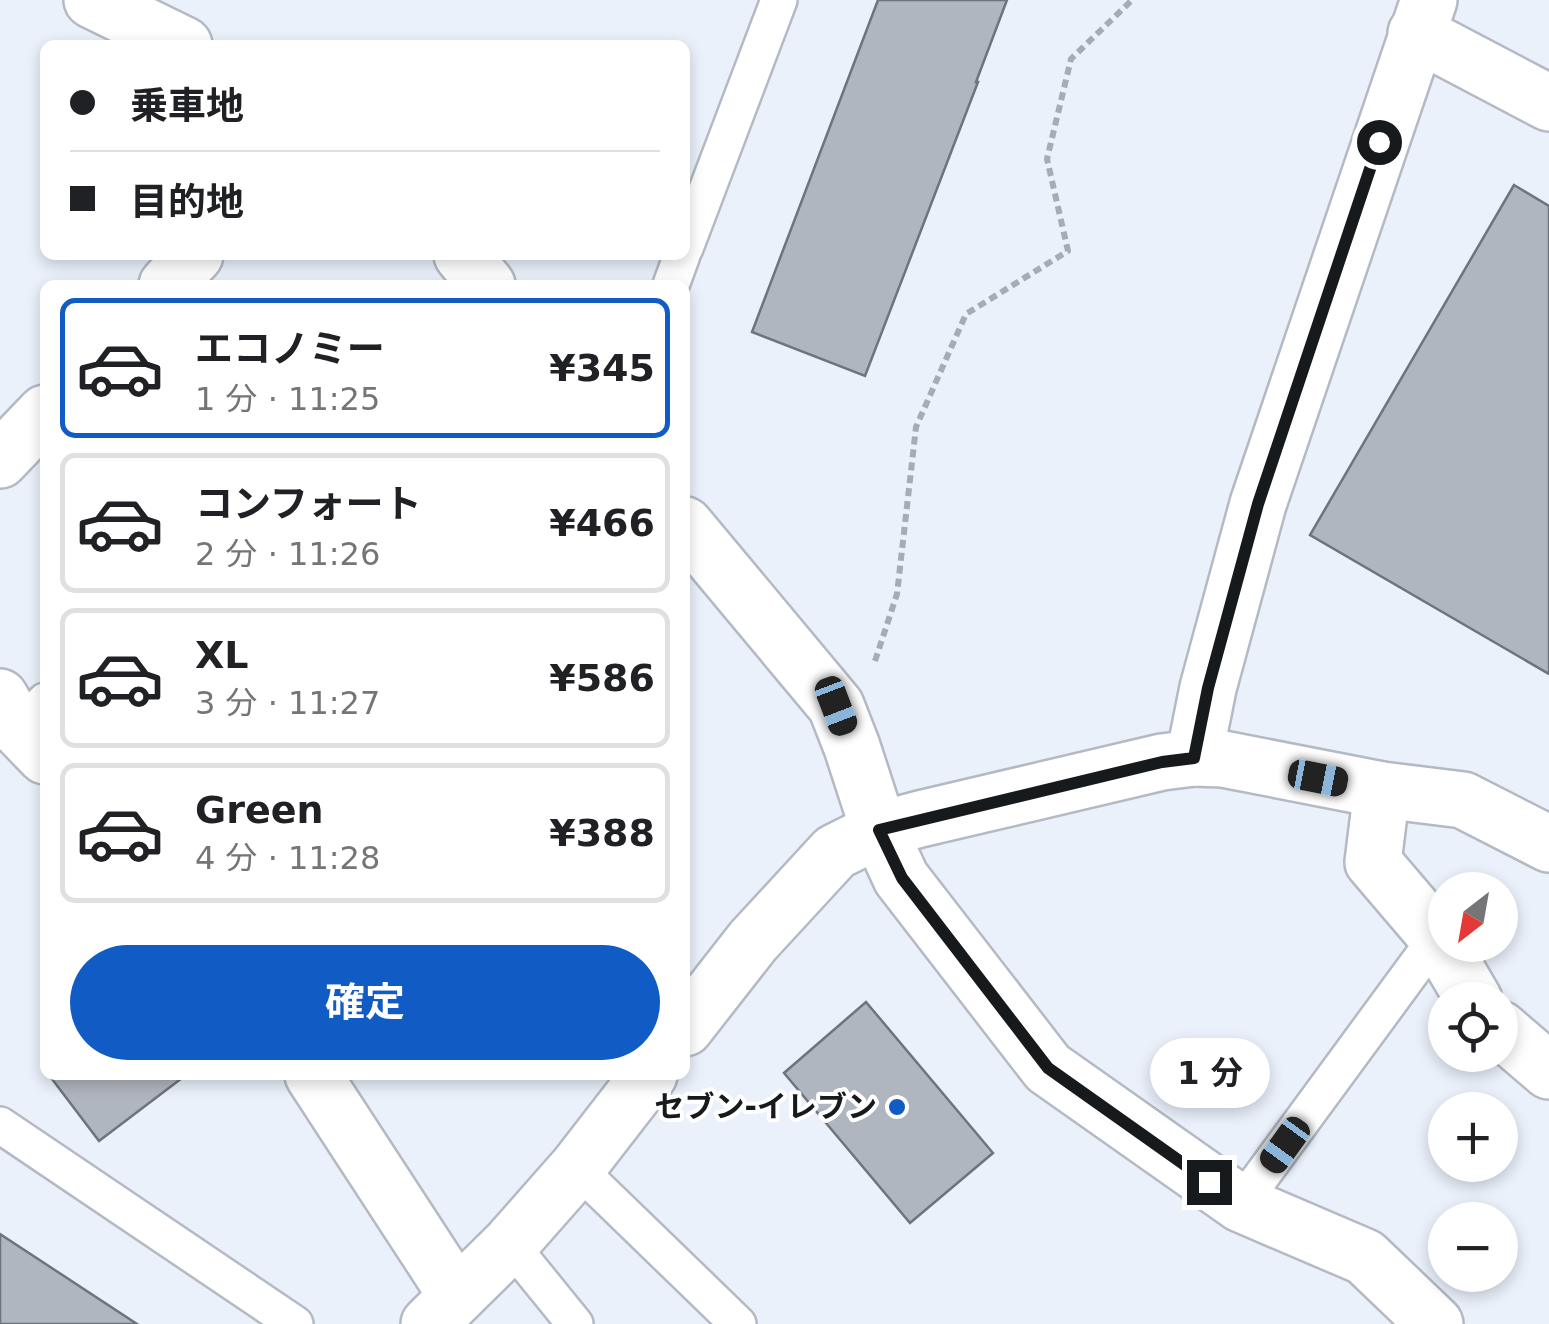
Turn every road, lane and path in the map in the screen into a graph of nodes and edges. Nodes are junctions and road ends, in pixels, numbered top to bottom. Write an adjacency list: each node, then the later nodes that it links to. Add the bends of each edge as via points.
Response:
1 (779, 0): 7 (lane)
2 (1132, 0): 13 (path, via 1071,59 1047,159 1068,251 966,314 916,427 896,594 872,673)
3 (119, 6): 5 (street)
4 (1422, 17): 6 (street); 14 (street, via 1258,504)
5 (176, 40)
6 (1549, 104)
7 (690, 236)
8 (191, 260): 9 (street)
9 (172, 280)
10 (40, 418): 11 (street)
11 (0, 460)
12 (696, 561): 13 (street)
13 (836, 706): 16 (street)
14 (1194, 758): 15 (street); 16 (street)
15 (1382, 790): 17 (street, via 1462,800); 18 (street, via 1373,862)
16 (879, 830): 20 (street, via 836,852); 27 (street, via 902,878 1048,1068)
17 (1549, 844)
18 (1428, 926)
19 (1428, 949): 27 (lane)
20 (690, 1022)
21 (1518, 1045): 22 (street)
22 (1549, 1071)
23 (316, 1080): 29 (street)
24 (645, 1080): 26 (street)
25 (0, 1125): 30 (lane)
26 (577, 1168): 28 (street); 32 (lane)
27 (1241, 1204): 33 (street, via 1366,1257)
28 (510, 1244): 29 (street); 31 (lane)
29 (443, 1310)
30 (295, 1324)
31 (575, 1324)
32 (738, 1324)
33 (1435, 1324)

